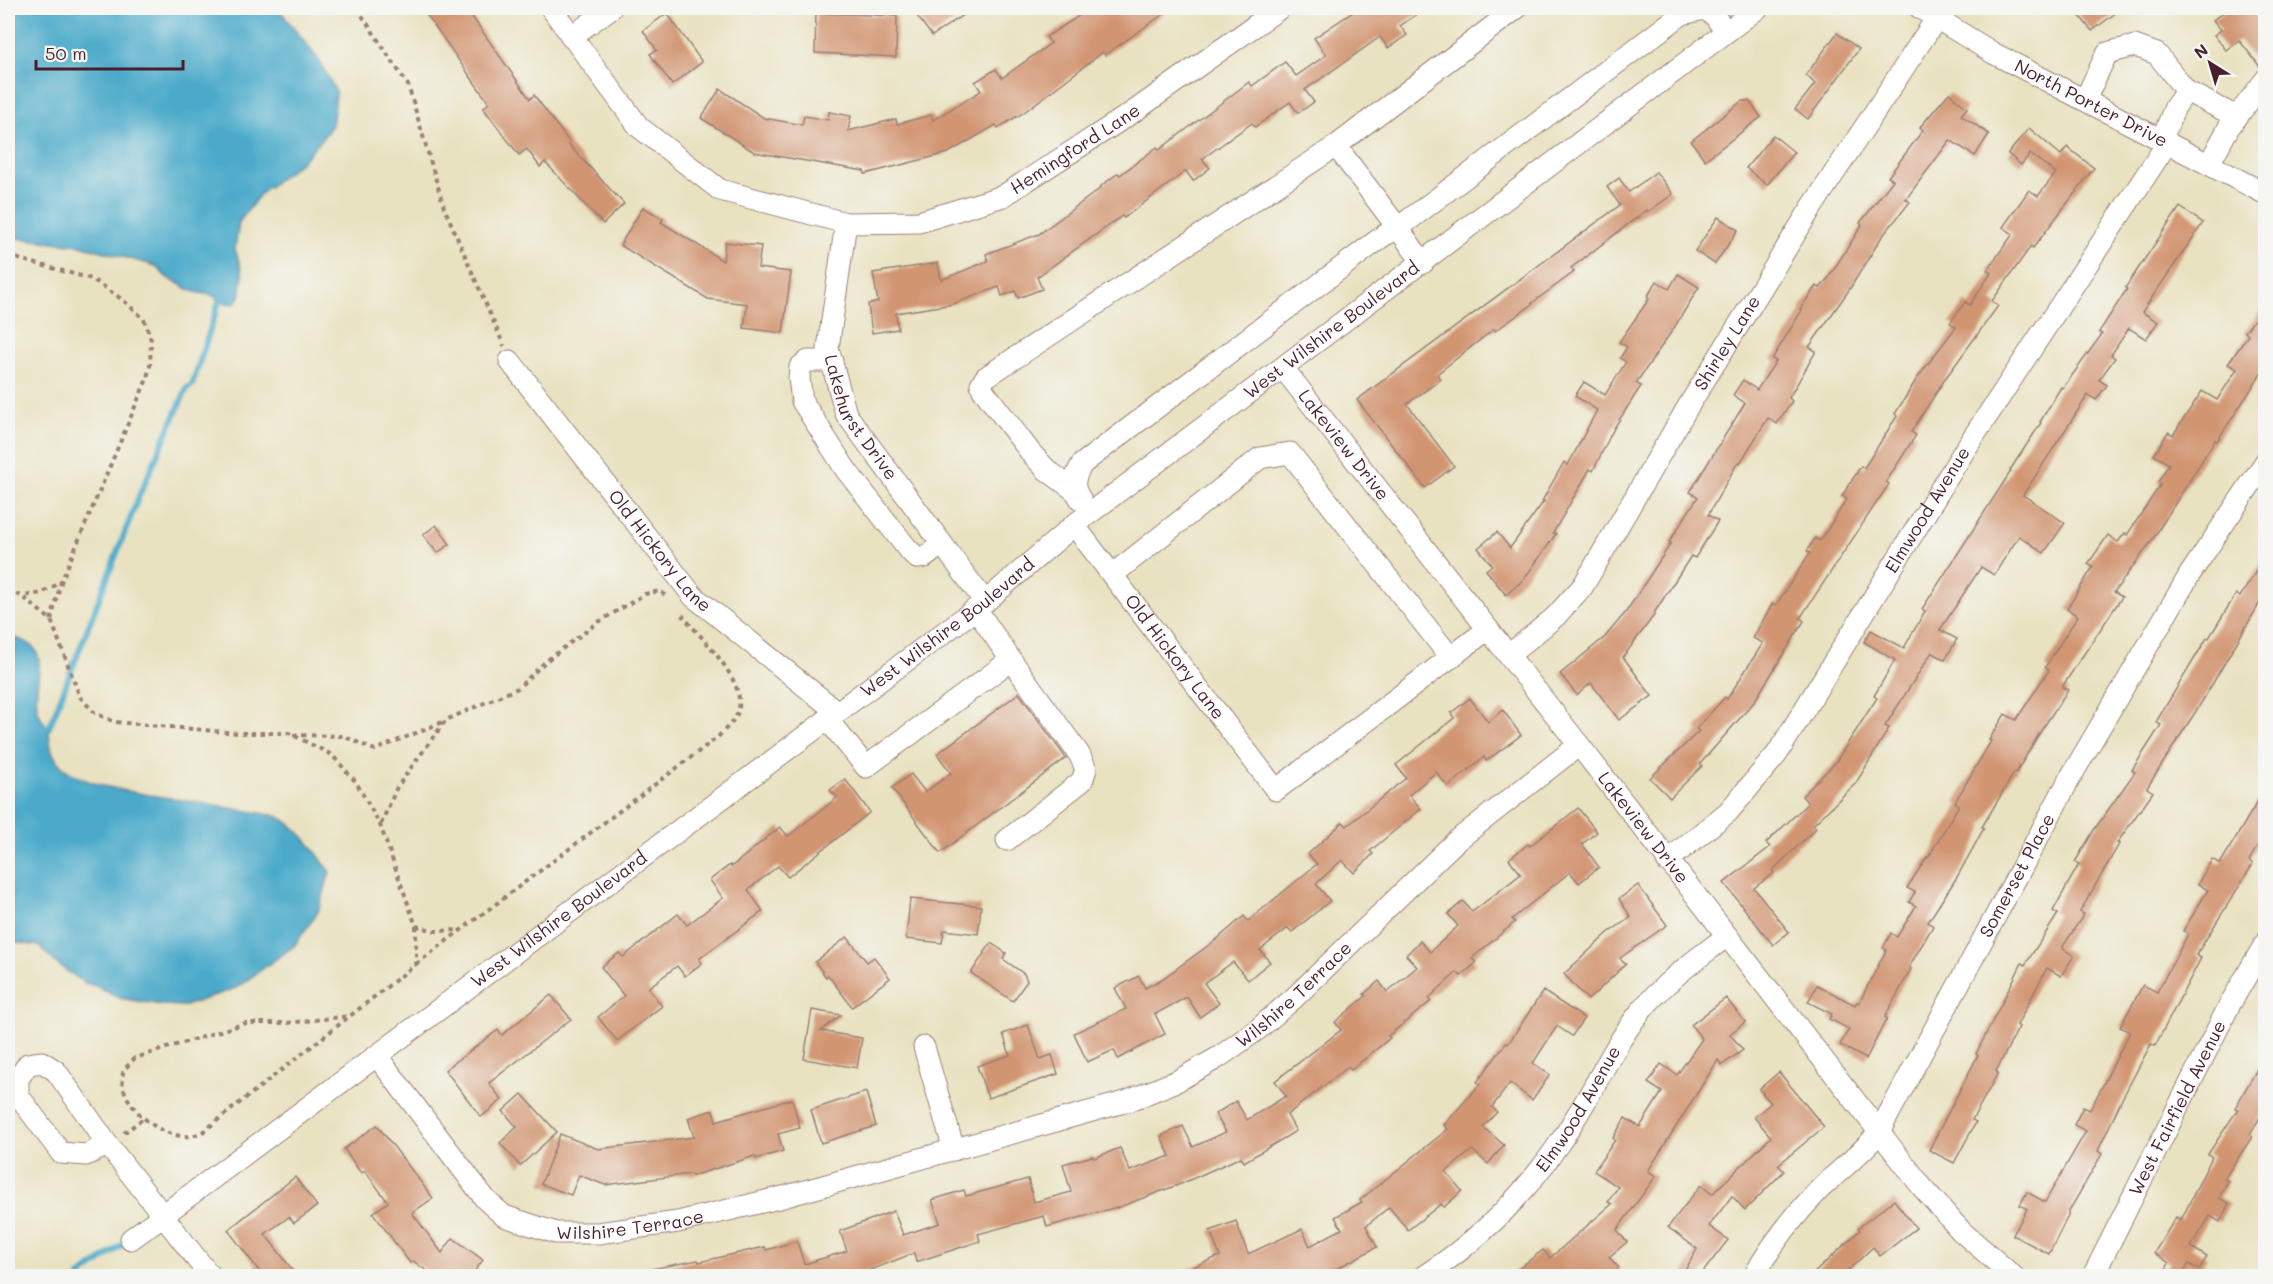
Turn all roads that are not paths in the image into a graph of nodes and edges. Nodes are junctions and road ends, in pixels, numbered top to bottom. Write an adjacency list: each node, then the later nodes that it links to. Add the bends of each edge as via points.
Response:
1 (551, 8): 8 (street)
2 (611, 8): 8 (street)
3 (1280, 8): 17 (street, Hemingford Lane, via 1133,112 1003,196 919,222)
4 (1517, 8): 14 (street)
5 (1758, 8): 7 (street, West Wilshire Boulevard)
6 (1928, 13): 11 (street, North Porter Drive, via 1993,53); 30 (street, Shirley Lane, via 1583,586 1555,617)
7 (1726, 32): 18 (street, via 1704,9 1682,14); 19 (street, West Wilshire Boulevard)
8 (572, 37): 17 (street, via 639,127 720,190)
9 (2265, 79): 12 (street)
10 (2186, 91): 11 (street, via 2157,54 2135,46 2107,53); 12 (street); 13 (street, Elmwood Avenue, via 2175,107)
11 (2085, 100): 13 (street, North Porter Drive)
12 (2237, 117): 15 (street)
13 (2165, 140): 15 (street, North Porter Drive); 36 (street, Elmwood Avenue, via 1964,451 1777,754 1728,812)
14 (1336, 146): 18 (street); 24 (street, Old Hickory Lane, via 986,377 981,384 983,390 1031,453)
15 (2209, 164): 16 (street, North Porter Drive)
16 (2265, 194)
17 (846, 223): 21 (street, Lakehurst Drive, via 828,348)
18 (1398, 228): 19 (street); 24 (street, via 1374,242 1083,464 1074,478)
19 (1423, 262): 22 (street, West Wilshire Boulevard)
20 (510, 361): 33 (street, Old Hickory Lane, via 693,596)
21 (832, 361): 26 (street, Lakehurst Drive, via 846,414); 26 (street, via 808,361 800,367 802,401 846,470 907,548 918,558)
22 (1283, 369): 25 (street, West Wilshire Boulevard); 29 (street, Lakeview Drive)
23 (2265, 461): 41 (street, Somerset Place, via 2190,574 2070,778)
24 (1074, 490): 25 (street, Old Hickory Lane)
25 (1082, 519): 27 (street, Old Hickory Lane); 28 (street, West Wilshire Boulevard)
26 (942, 544): 28 (street, Lakehurst Drive)
27 (1112, 575): 31 (street, via 1260,458 1290,453); 31 (street, Old Hickory Lane, via 1276,790)
28 (980, 606): 32 (street, Lakehurst Drive); 33 (street, West Wilshire Boulevard)
29 (1488, 629): 30 (street, Lakeview Drive); 31 (street)
30 (1509, 655): 34 (street, Lakeview Drive)
31 (1451, 658)
32 (1011, 660): 33 (street, Old Hickory Lane, via 866,767); 35 (street, Lakehurst Drive, via 1086,769 1082,781)
33 (832, 715): 40 (street, West Wilshire Boulevard)
34 (1580, 745): 36 (street, Lakeview Drive); 43 (street, Wilshire Terrace, via 1455,842 1294,998 1219,1057 1177,1081 1128,1101)
35 (1007, 840)
36 (1667, 861): 37 (street, Lakeview Drive)
37 (1727, 936): 41 (street, Lakeview Drive); 47 (street, Elmwood Avenue, via 1642,1010 1560,1142 1516,1200 1461,1250)
38 (2265, 942): 50 (street, West Fairfield Avenue)
39 (924, 1047): 43 (street)
40 (377, 1056): 43 (street, Wilshire Terrace, via 486,1200 504,1216 556,1233 598,1233 678,1222); 44 (street, West Wilshire Boulevard)
41 (1879, 1132): 48 (street, Somerset Place, via 1796,1216); 49 (street, Lakeview Drive, via 1943,1211)
42 (108, 1145): 42 (street, via 86,1155 61,1153 18,1095 18,1079 28,1064 42,1062 56,1071); 44 (street)
43 (954, 1150)
44 (163, 1216): 45 (street, West Wilshire Boulevard); 46 (street)
45 (131, 1239)
46 (210, 1276)
47 (1424, 1276)
48 (1754, 1276)
49 (2013, 1276)
50 (2093, 1276)

